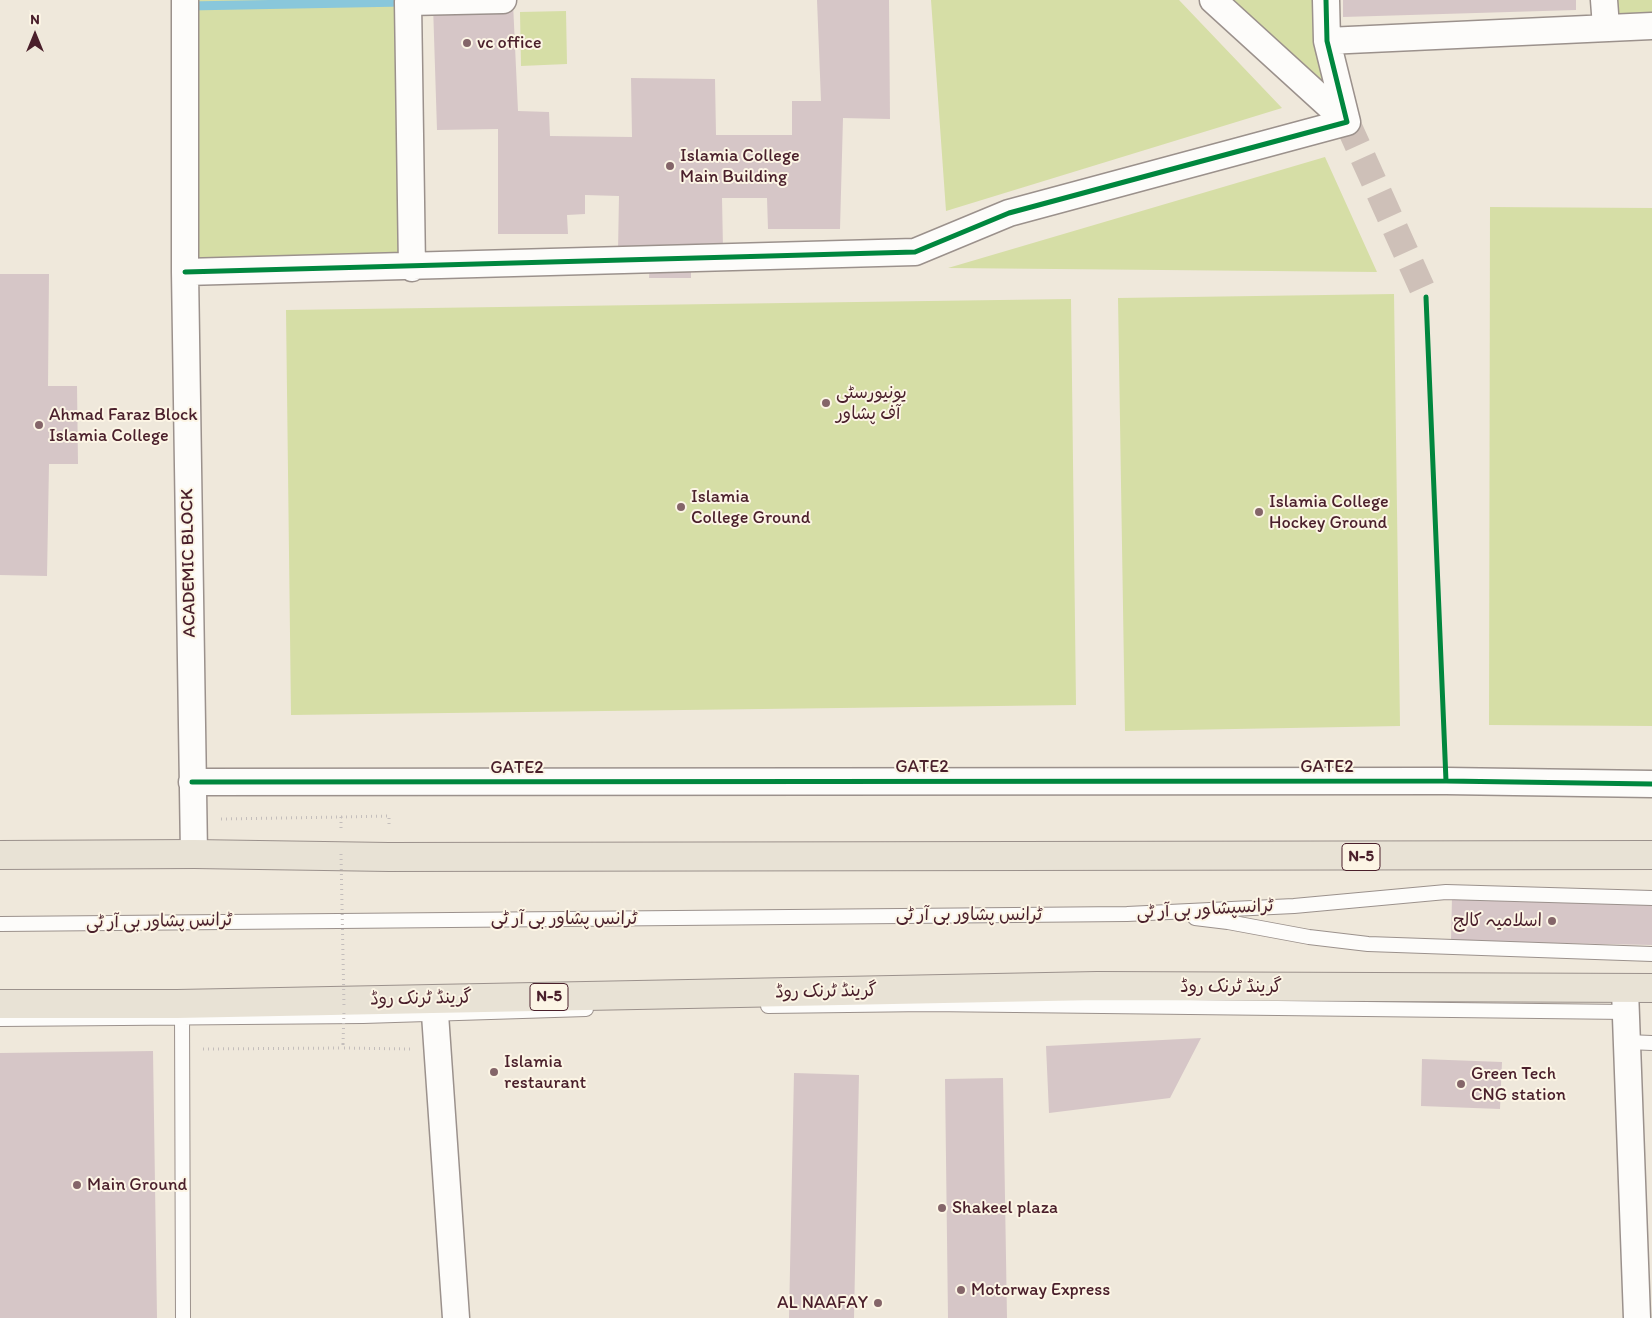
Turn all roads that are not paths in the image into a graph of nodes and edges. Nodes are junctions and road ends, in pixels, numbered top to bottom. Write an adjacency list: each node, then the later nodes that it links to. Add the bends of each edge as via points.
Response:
1 (185, 0): 11 (street, ACADEMIC BLOCK)
2 (503, 0): 10 (street, via 408,2)
3 (1213, 0): 9 (street)
4 (1326, 0): 8 (street)
5 (1604, 0): 7 (street)
6 (1652, 26): 7 (street)
7 (1606, 27): 8 (street)
8 (1327, 41): 9 (street)
9 (1346, 122): 10 (street, via 1009,213 915,252)
10 (412, 268): 11 (street)
11 (185, 272): 12 (street, ACADEMIC BLOCK)
12 (192, 782): 13 (street, GATE2, via 1446,780); 14 (street, ACADEMIC BLOCK)
13 (1652, 784)
14 (194, 854): 15 (highway, N-5); 16 (highway, N-5, via 389,857)
15 (0, 855)
16 (1652, 855)
17 (1652, 898): 18 (lane, ٹرانسپشاور بی آر ٹی, via 1446,892 1294,906)
18 (1127, 914): 19 (lane, ٹرانس پشاور بی آر ٹی); 20 (lane, ٹرانسپشاور بی آر ٹی, via 1228,922 1368,944)
19 (0, 924)
20 (1652, 954)
21 (1652, 988): 22 (highway, گرینڈ ٹرنک روڈ / N-5, via 1636,988)
22 (1626, 1001): 24 (highway, گرینڈ ٹرنک روڈ / N-5, via 1098,986); 25 (lane, via 921,1004 601,1008); 27 (street)
23 (0, 1004): 24 (highway, گرینڈ ٹرنک روڈ / N-5)
24 (182, 1011): 25 (lane); 26 (lane); 28 (lane)
25 (435, 1014): 29 (street)
26 (0, 1019)
27 (1640, 1042): 30 (street)
28 (183, 1318)
29 (456, 1318)
30 (1637, 1318)

